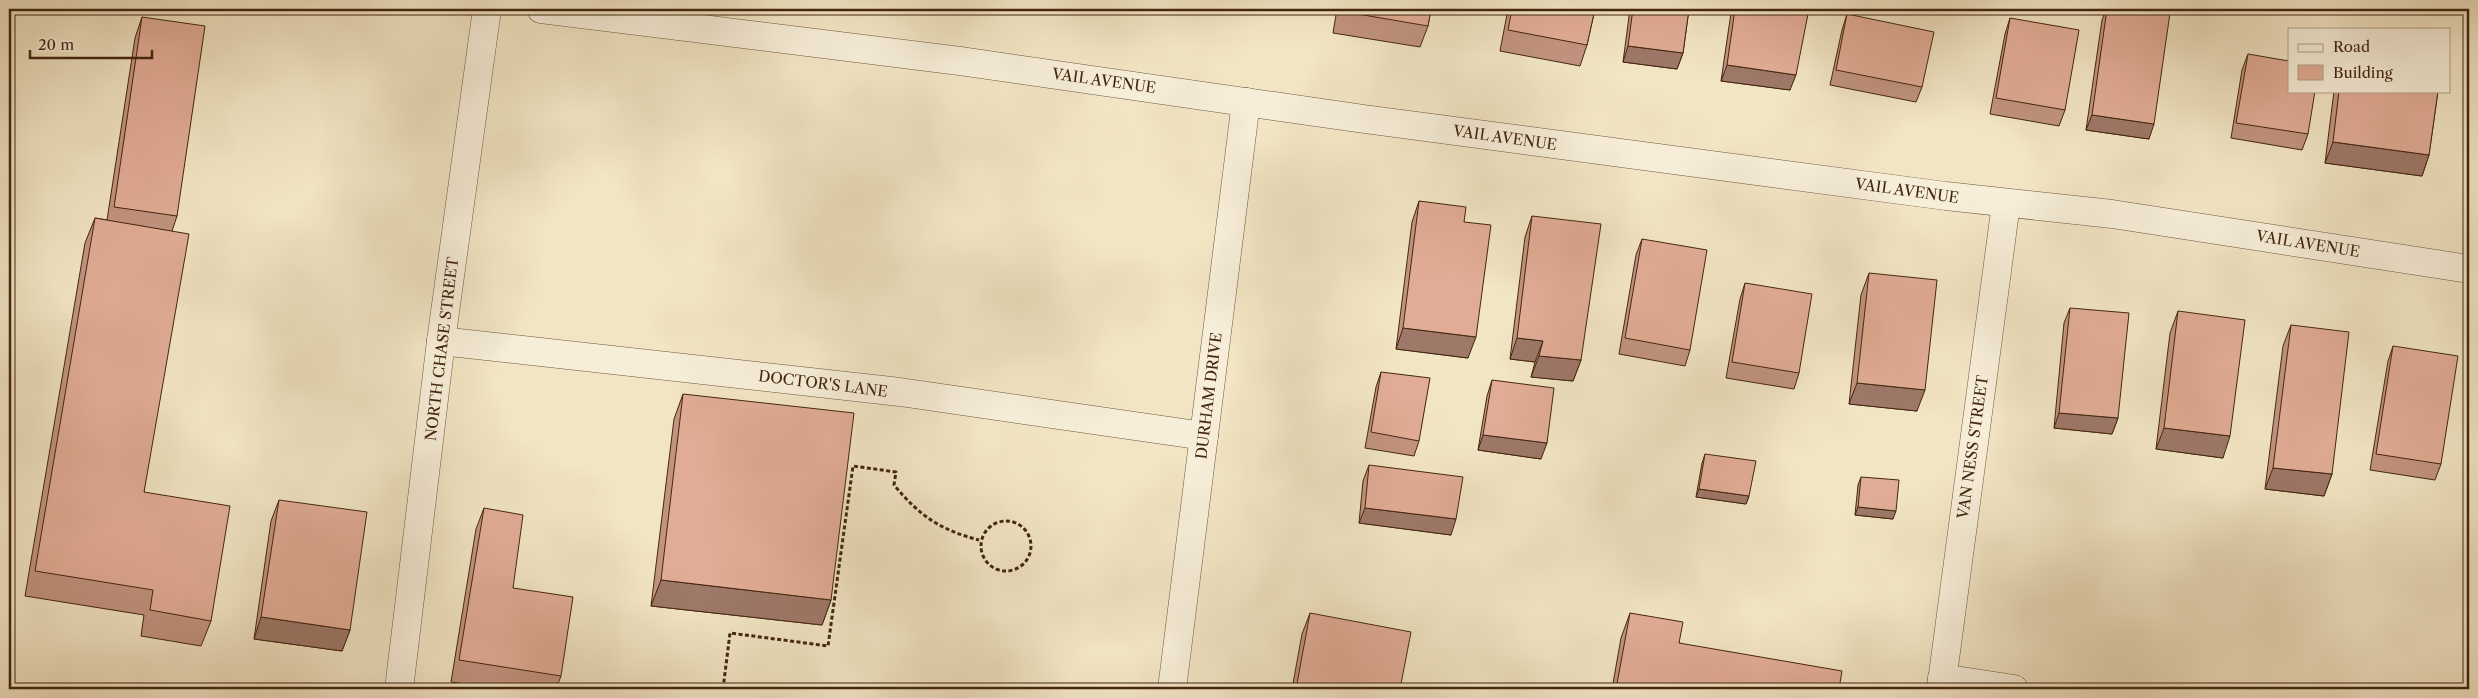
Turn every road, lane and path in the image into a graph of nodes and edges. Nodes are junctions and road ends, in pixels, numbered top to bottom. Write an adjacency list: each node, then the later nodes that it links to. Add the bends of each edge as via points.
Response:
1 (487, 9): 6 (street, NORTH CHASE STREET)
2 (541, 9): 3 (street, VAIL AVENUE, via 960,61)
3 (1246, 102): 4 (street, VAIL AVENUE); 7 (street, DURHAM DRIVE)
4 (2006, 204): 5 (street, VAIL AVENUE, via 2112,214); 9 (street, VAN NESS STREET)
5 (2469, 269)
6 (441, 341): 7 (street, DOCTOR'S LANE, via 900,392); 10 (street, NORTH CHASE STREET)
7 (1204, 436): 12 (street, DURHAM DRIVE)
8 (979, 540): 8 (path, via 979,550 986,563 998,570 1012,570 1025,563 1032,552 1032,540 1026,529 1016,522 998,522); 11 (path, via 933,523 913,508 894,485 896,472 853,466 828,646 730,633)
9 (1942, 684): 13 (street)
10 (399, 689)
11 (722, 689)
12 (1172, 689)
13 (2014, 689)

